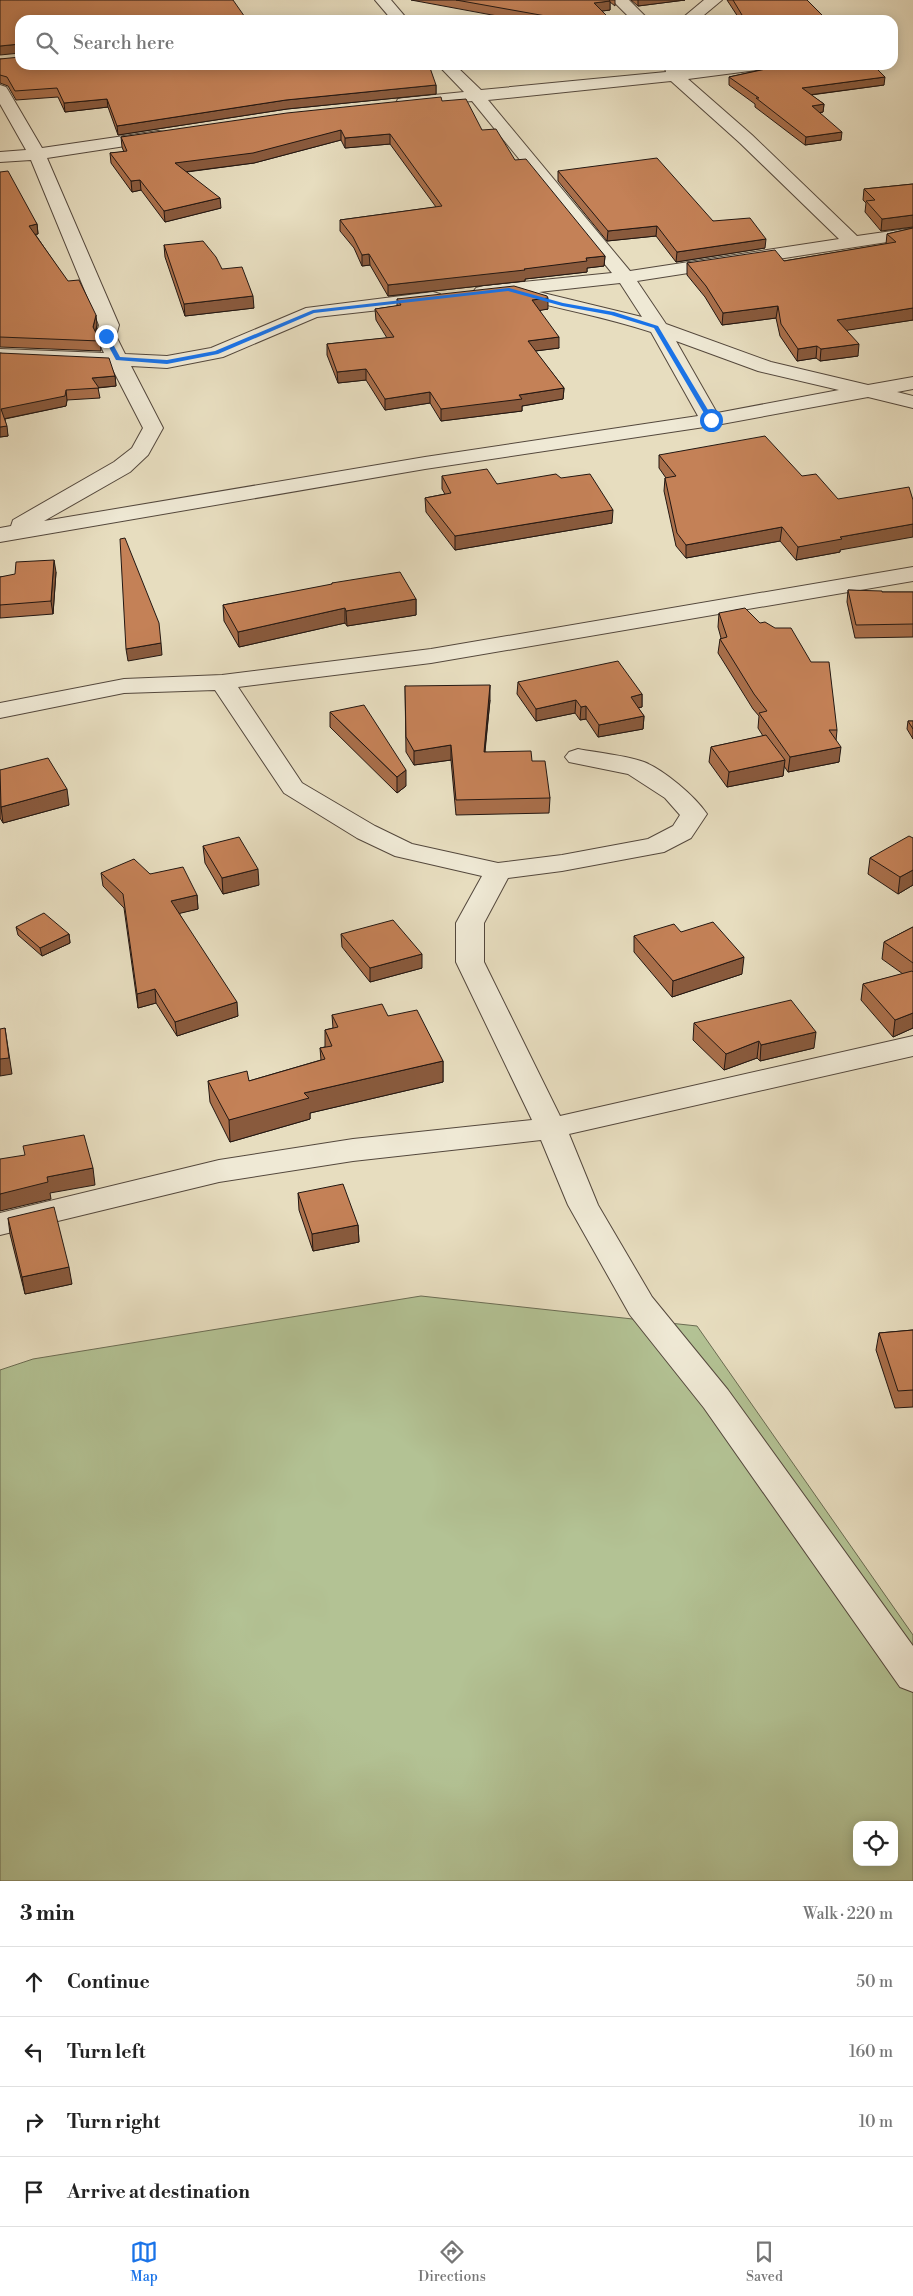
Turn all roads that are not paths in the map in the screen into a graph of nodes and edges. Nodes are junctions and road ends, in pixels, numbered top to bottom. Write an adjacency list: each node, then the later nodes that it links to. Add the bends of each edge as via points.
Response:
1 (382, 0): 4 (street)
2 (620, 0): 5 (street)
3 (714, 0): 6 (street)
4 (391, 15)
5 (636, 15)
6 (694, 15)
7 (451, 70): 10 (street)
8 (673, 70): 10 (street); 16 (street)
9 (0, 90): 13 (street)
10 (476, 95): 11 (street); 17 (street)
11 (384, 106)
12 (179, 132): 13 (street)
13 (37, 154): 14 (street); 21 (street, via 102,307 109,325 106,336)
14 (0, 157)
15 (913, 233): 16 (street)
16 (853, 242): 17 (street)
17 (625, 277): 18 (street); 19 (street)
18 (509, 289): 19 (street); 21 (street, via 313,312 216,353 167,362)
19 (656, 327): 23 (street, via 765,367); 25 (street)
20 (0, 355): 21 (street)
21 (118, 359): 26 (street, via 153,428 140,451 122,467)
22 (913, 383): 23 (street)
23 (863, 392): 24 (street); 25 (street)
24 (913, 402)
25 (711, 420): 26 (street, via 426,463)
26 (2, 534)
27 (913, 574): 28 (street, via 432,656)
28 (222, 682): 29 (street, via 124,686); 31 (street, via 293,788 366,832 404,850)
29 (7, 704)
30 (578, 757): 31 (street, via 636,768 674,793 694,814 682,832 656,846 562,863)
31 (498, 870): 33 (street, via 470,923 470,962)
32 (913, 1046): 33 (street)
33 (551, 1128): 34 (street, via 353,1150 219,1171); 35 (street, via 583,1205 641,1306 716,1399)
34 (0, 1224)
35 (913, 1676)

